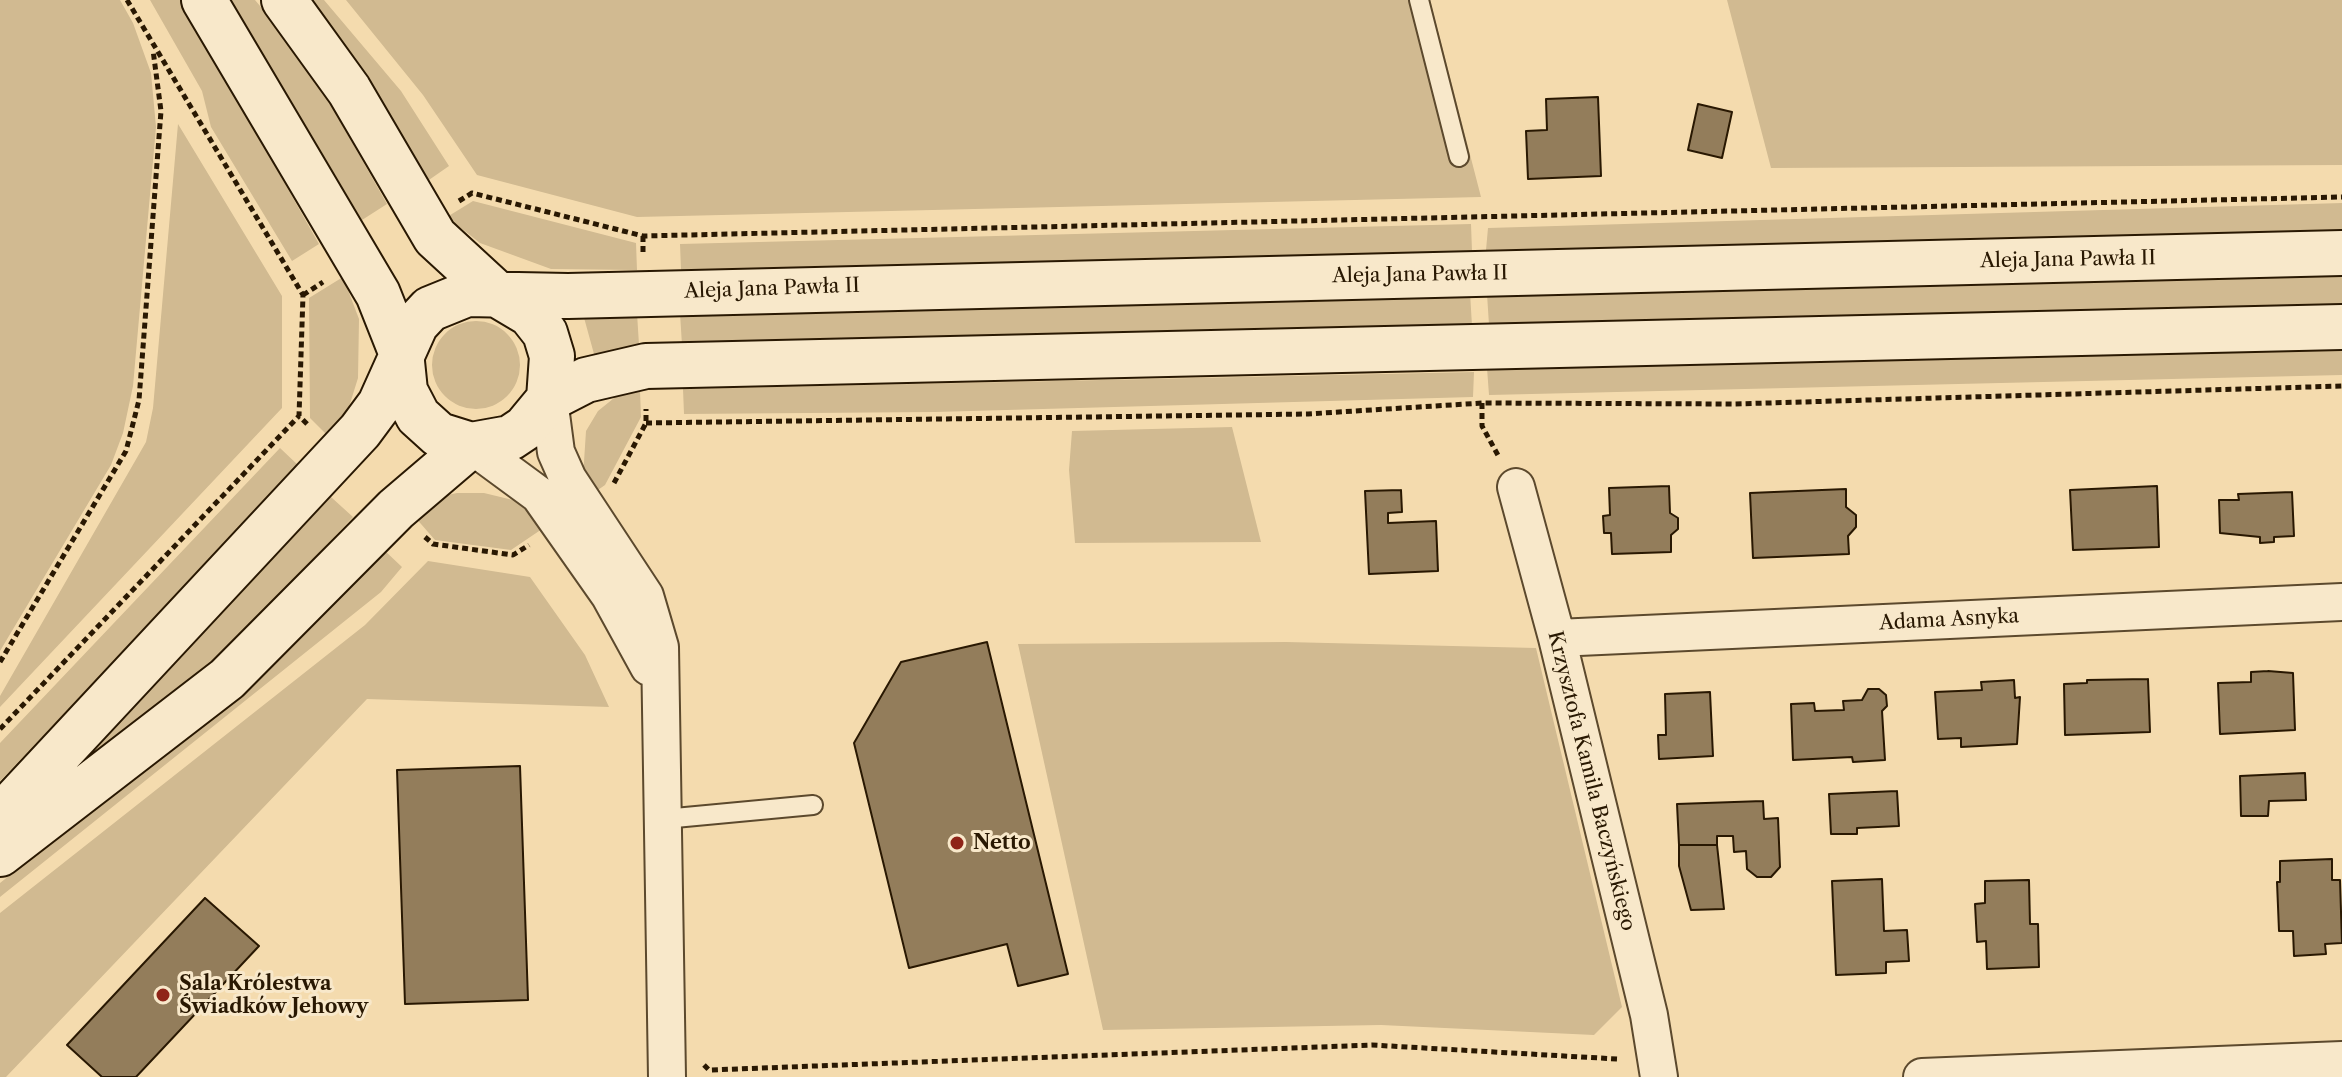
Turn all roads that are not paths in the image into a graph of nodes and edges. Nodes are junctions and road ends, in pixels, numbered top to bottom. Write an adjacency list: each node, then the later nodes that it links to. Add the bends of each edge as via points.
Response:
1 (204, 0): 8 (street, via 378,294)
2 (284, 0): 6 (street, via 349,90 435,237)
3 (1419, 0): 4 (lane)
4 (1459, 157)
5 (2342, 253): 6 (street, Aleja Jana Pawła II)
6 (498, 295): 8 (street, via 467,294 430,309); 9 (street, via 530,314 545,333 552,356)
7 (2342, 327): 9 (street, via 646,366 586,380)
8 (401, 352): 10 (street, via 405,391 418,416 439,435); 16 (street, via 380,404 360,431)
9 (549, 399): 10 (street, via 510,438); 14 (street, via 556,452 568,479 645,596 660,647)
10 (471, 445): 14 (street, via 539,495 642,649); 18 (street, via 396,509 227,679)
11 (1516, 487): 13 (street, Krzysztofa Kamila Baczyńskiego)
12 (2342, 602): 13 (street, Adama Asnyka)
13 (1557, 638): 21 (street, Krzysztofa Kamila Baczyńskiego, via 1649,1015)
14 (661, 698): 17 (street)
15 (813, 805): 17 (lane)
16 (0, 817)
17 (664, 819): 20 (street)
18 (0, 854)
19 (2342, 1060): 22 (street)
20 (667, 1077)
21 (1659, 1077)
22 (1922, 1077)

